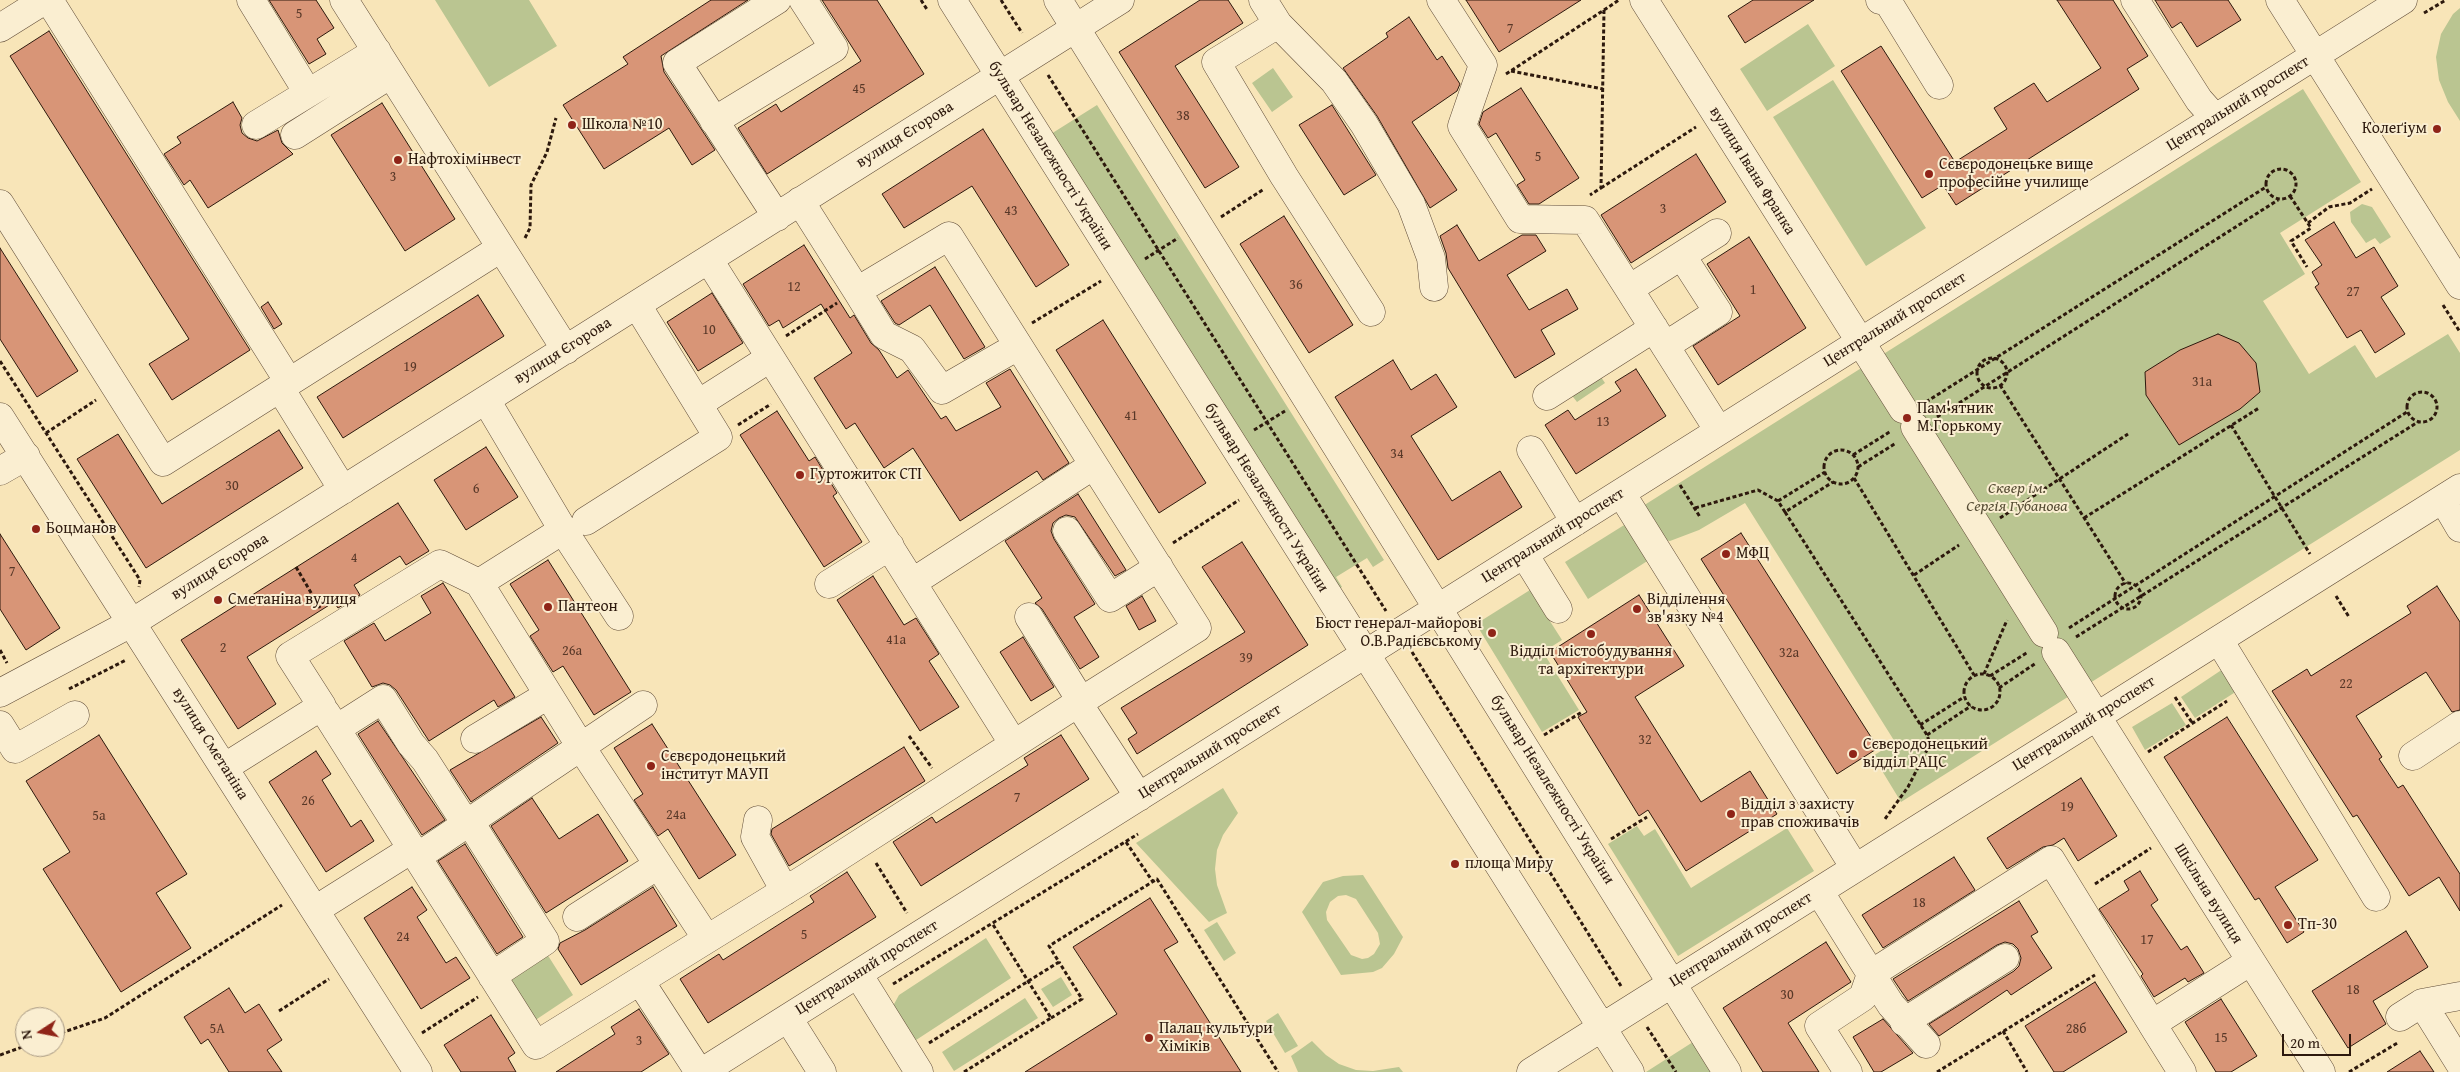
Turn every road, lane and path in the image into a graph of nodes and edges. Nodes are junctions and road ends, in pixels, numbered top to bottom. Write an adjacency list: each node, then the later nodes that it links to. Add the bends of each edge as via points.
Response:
1 (251, 0): 31 (street)
2 (344, 0): 22 (street)
3 (777, 0): 34 (street, via 677,63)
4 (803, 0): 34 (street, via 834,48)
5 (952, 0): 27 (street, бульвар Незалежності України)
6 (1001, 0): 23 (path)
7 (1058, 0): 21 (street, бульвар Незалежності України)
8 (1120, 0): 21 (street, вулиця Єгорова)
9 (1263, 0): 19 (street)
10 (1644, 0): 68 (street, вулиця Івана Франка)
11 (2135, 0): 33 (street, via 2199,100)
12 (2280, 0): 24 (street)
13 (2402, 0): 24 (street, Центральний проспект)
14 (43, 1): 20 (street); 74 (street)
15 (1446, 1): 60 (street, via 1482,65 1462,126 1520,219 1585,220)
16 (1886, 1): 29 (street)
17 (1616, 2): 18 (path)
18 (1604, 10): 25 (path); 30 (path)
19 (1278, 24): 38 (street, via 1216,62); 59 (street, via 1334,81 1364,124 1411,204 1431,258)
20 (0, 28)
21 (1075, 28): 23 (street, вулиця Єгорова); 51 (street, бульвар Незалежності України)
22 (377, 51): 26 (street); 31 (street)
23 (1035, 54): 27 (street, вулиця Єгорова); 54 (path)
24 (2315, 55): 33 (street, Центральний проспект); 62 (street)
25 (1511, 71): 28 (path); 30 (path)
26 (391, 74): 37 (street); 53 (street)
27 (1000, 76): 47 (street, вулиця Єгорова); 58 (street, бульвар Незалежності України)
28 (1503, 76)
29 (1939, 85)
30 (1603, 89): 41 (path)
31 (308, 93): 35 (street)
32 (556, 118): 53 (path, via 547,152 531,185 530,228)
33 (2215, 118): 68 (street, Центральний проспект)
34 (714, 120): 49 (street)
35 (256, 125)
36 (1689, 131): 41 (path)
37 (295, 135)
38 (1284, 176): 51 (path); 64 (street)
39 (2366, 181): 42 (path)
40 (2266, 187): 44 (path, via 2269,174 2287,170 2295,179 2296,186); 46 (path); 71 (path)
41 (1601, 188): 43 (path)
42 (2372, 189): 45 (path); 50 (path, via 2350,203 2329,207)
43 (1589, 196)
44 (2290, 196): 46 (path); 50 (path)
45 (2377, 198)
46 (2278, 200): 73 (path)
47 (800, 202): 49 (street, вулиця Єгорова); 61 (street)
48 (0, 204): 77 (street)
49 (776, 217): 56 (street, вулиця Єгорова)
50 (2308, 223): 57 (path, via 2311,228 2291,241)
51 (1200, 227): 54 (path); 80 (street, бульвар Незалежності України)
52 (1717, 233): 55 (street)
53 (513, 243): 69 (street); 74 (street)
54 (1159, 251): 58 (path); 88 (path)
55 (1682, 256): 60 (street); 66 (street, via 1718,312)
56 (708, 260): 63 (street, вулиця Єгорова); 70 (street)
57 (2307, 267)
58 (1123, 271): 67 (path); 94 (street, бульвар Незалежності України)
59 (1434, 287)
60 (1629, 289): 66 (street)
61 (857, 291): 67 (street, via 884,335 912,349 942,390 973,384); 67 (street, via 949,236); 70 (path)
62 (2450, 292): 65 (path)
63 (637, 304): 69 (street, вулиця Єгорова); 82 (street)
64 (1371, 312)
65 (2460, 332)
66 (1659, 337): 79 (street); 90 (street)
67 (1015, 340): 98 (street)
68 (1860, 342): 86 (street, вулиця Івана Франка); 90 (street, Центральний проспект)
69 (566, 350): 81 (street, вулиця Єгорова)
70 (767, 353): 78 (street); 82 (street)
71 (1995, 358): 72 (path); 73 (path, via 2003,364)
72 (1977, 370): 76 (path, via 1978,379); 86 (path)
73 (2006, 373): 75 (path); 76 (path)
74 (284, 385): 77 (street, via 163,462); 106 (street)
75 (2000, 385): 76 (path); 103 (path)
76 (1985, 386): 86 (path)
77 (116, 388): 91 (path)
78 (791, 391): 93 (path); 122 (street)
79 (1547, 396)
80 (1307, 398): 88 (path); 136 (street, бульвар Незалежності України)
81 (486, 400): 106 (street, вулиця Єгорова); 118 (street)
82 (698, 404): 93 (street)
83 (2259, 408): 89 (path)
84 (2407, 412): 87 (path); 87 (path, via 2411,396 2426,392 2433,396 2437,412 2426,422); 109 (path)
85 (0, 417): 97 (street, вулиця Сметаніна)
86 (1911, 419): 96 (path); 99 (path); 121 (street, вулиця Івана Франка)
87 (2418, 422): 113 (path)
88 (1266, 423): 94 (path); 143 (path)
89 (2231, 425): 109 (path); 116 (path)
90 (1719, 431): 107 (street, Центральний проспект)
91 (46, 433)
92 (2128, 434): 103 (path)
93 (718, 437): 118 (street)
94 (1231, 444): 148 (street, бульвар Незалежності України)
95 (1531, 450): 117 (street)
96 (1853, 455): 99 (path); 101 (path, via 1842,450 1835,452 1826,460)
97 (26, 456): 100 (street); 141 (street, вулиця Сметаніна)
98 (1094, 465): 124 (street); 128 (street)
99 (1858, 467): 102 (path)
100 (0, 471)
101 (1825, 472): 105 (path); 111 (path)
102 (1854, 478): 105 (path, via 1844,484); 127 (path)
103 (2059, 479): 116 (path); 121 (path)
104 (1677, 480): 112 (path)
105 (1833, 482): 114 (path)
106 (343, 490): 141 (street, вулиця Єгорова)
107 (1621, 493): 117 (street, Центральний проспект); 192 (street)
108 (2451, 494): 119 (street); 126 (street, Центральний проспект)
109 (2274, 496): 113 (path); 132 (path)
110 (1240, 500): 124 (path)
111 (1778, 501): 112 (path, via 1758,490); 114 (path)
112 (1695, 508): 115 (path)
113 (2282, 508): 126 (path); 135 (path)
114 (1785, 512): 165 (path)
115 (1700, 517)
116 (2084, 518): 131 (path)
117 (1575, 522): 123 (street, Центральний проспект)
118 (574, 525): 129 (street); 139 (street)
119 (2460, 528)
120 (1067, 531): 124 (street, via 1110,598)
121 (1980, 531): 127 (path); 133 (street, Шкільна вулиця)
122 (890, 546): 128 (street); 130 (street)
123 (1524, 554): 136 (street, Центральний проспект); 138 (street)
124 (1155, 562): 158 (street, via 1197,628)
125 (296, 567): 142 (path)
126 (2323, 574): 144 (street, Центральний проспект)
127 (1914, 575): 150 (path)
128 (912, 582): 174 (street)
129 (479, 583): 142 (street, via 440,564); 155 (street)
130 (828, 584)
131 (2126, 584): 132 (path); 134 (path, via 2118,588)
132 (2134, 585): 134 (path); 135 (path)
133 (2019, 592): 145 (street, Шкільна вулиця); 149 (path)
134 (2115, 597): 137 (path, via 2116,603); 145 (path)
135 (2140, 597): 137 (path)
136 (1439, 608): 143 (street, Центральний проспект); 214 (street, бульвар Незалежності України)
137 (2123, 608): 145 (path)
138 (1558, 609)
139 (619, 616)
140 (1029, 618): 158 (street)
141 (133, 622): 146 (street, вулиця Сметаніна); 152 (street, вулиця Єгорова)
142 (333, 630): 161 (street, via 290,656)
143 (1399, 633): 148 (street, Центральний проспект); 217 (path)
144 (2219, 640): 153 (street); 164 (street, Центральний проспект)
145 (2051, 644): 151 (path); 154 (path); 164 (street, Шкільна вулиця)
146 (149, 647): 159 (path); 178 (street, вулиця Сметаніна)
147 (0, 650): 152 (path, via 10,666)
148 (1365, 654): 180 (street, Центральний проспект); 224 (street, бульвар Незалежності України)
149 (1984, 674): 150 (path); 151 (path)
150 (1974, 675): 157 (path, via 1965,684)
151 (1990, 676): 154 (path)
152 (2, 681)
153 (2248, 687): 166 (path); 196 (street)
154 (1999, 688): 162 (path, via 2000,694 1994,705 1983,710)
155 (548, 694): 173 (street); 175 (street)
156 (2174, 696): 166 (path)
157 (1964, 697): 162 (path); 165 (path)
158 (1080, 702): 174 (street); 180 (street)
159 (68, 704): 167 (street, via 15,750)
160 (643, 705): 175 (street)
161 (322, 706): 169 (street); 178 (street)
162 (1971, 706): 170 (path)
163 (1582, 712): 172 (path)
164 (2096, 716): 192 (street, Центральний проспект); 205 (street, Шкільна вулиця)
165 (1920, 724): 170 (path)
166 (2192, 724): 176 (path)
167 (0, 725)
168 (2460, 725): 177 (street)
169 (336, 729): 183 (street, via 383,699); 190 (street)
170 (1927, 735): 184 (path, via 1930,744 1908,787)
171 (909, 736): 179 (path)
172 (1543, 736)
173 (475, 739)
174 (1013, 743): 179 (street)
175 (581, 747): 183 (street); 191 (street)
176 (2143, 756)
177 (2413, 756)
178 (225, 768): 199 (street, вулиця Сметаніна)
179 (945, 787): 187 (street)
180 (1139, 797): 208 (street, Центральний проспект)
181 (1646, 817): 186 (path)
182 (758, 820): 195 (street, via 755,837)
183 (468, 823): 190 (street); 211 (street, via 545,941)
184 (1880, 827)
185 (1138, 834): 188 (path)
186 (1609, 840)
187 (862, 842): 195 (street); 200 (path)
188 (1126, 842): 193 (path); 202 (path)
189 (2152, 848): 197 (path)
190 (414, 853): 199 (street); 211 (street)
191 (658, 865): 201 (street); 203 (street)
192 (1855, 868): 194 (street, Центральний проспект)
193 (1153, 882): 206 (path, via 1049,946); 237 (path, via 1156,879)
194 (1820, 890): 209 (street); 214 (street, Центральний проспект)
195 (785, 891): 203 (street)
196 (2376, 897)
197 (2074, 898): 207 (street); 209 (street, via 2051,860)
198 (282, 905): 225 (path, via 105,1018)
199 (315, 910): 233 (street, вулиця Сметаніна)
200 (908, 916)
201 (577, 917)
202 (992, 923): 213 (path); 216 (path)
203 (707, 939): 212 (street)
204 (2005, 958): 222 (street)
205 (2251, 961): 223 (street); 246 (street, Шкільна вулиця)
206 (1059, 962): 213 (path); 220 (path, via 1082,999)
207 (2114, 963): 223 (street); 226 (path)
208 (858, 974): 216 (street); 219 (street, Центральний проспект)
209 (1872, 974): 222 (street); 242 (street, via 1863,998 1819,1026)
210 (329, 979): 218 (path)
211 (495, 980): 212 (street, via 536,1045); 227 (path)
212 (640, 980): 234 (street)
213 (1028, 982): 220 (path); 231 (path)
214 (1672, 983): 217 (street, Центральний проспект); 241 (street, бульвар Незалежності України)
215 (2460, 996): 221 (street)
216 (873, 997): 231 (street)
217 (1634, 1007): 224 (street, Центральний проспект); 240 (path)
218 (279, 1011)
219 (788, 1018): 234 (street, Центральний проспект); 235 (street)
220 (1051, 1018): 236 (path)
221 (2408, 1020): 232 (street); 247 (path)
222 (1904, 1022): 228 (street)
223 (2152, 1024): 245 (street)
224 (1602, 1027): 238 (street, Центральний проспект); 239 (street, бульвар Незалежності України)
225 (65, 1032)
226 (2003, 1032): 243 (path); 244 (path)
227 (416, 1037)
228 (1926, 1044)
229 (15, 1050): 230 (path)
230 (0, 1055)
231 (914, 1064)
232 (2460, 1064)
233 (413, 1070)
234 (701, 1072)
235 (822, 1072)
236 (964, 1072)
237 (1278, 1072)
238 (1531, 1072)
239 (1630, 1072)
240 (1676, 1072)
241 (1727, 1072)
242 (1848, 1072)
243 (1937, 1072)
244 (2027, 1072)
245 (2182, 1072)
246 (2320, 1072)
247 (2349, 1072)

